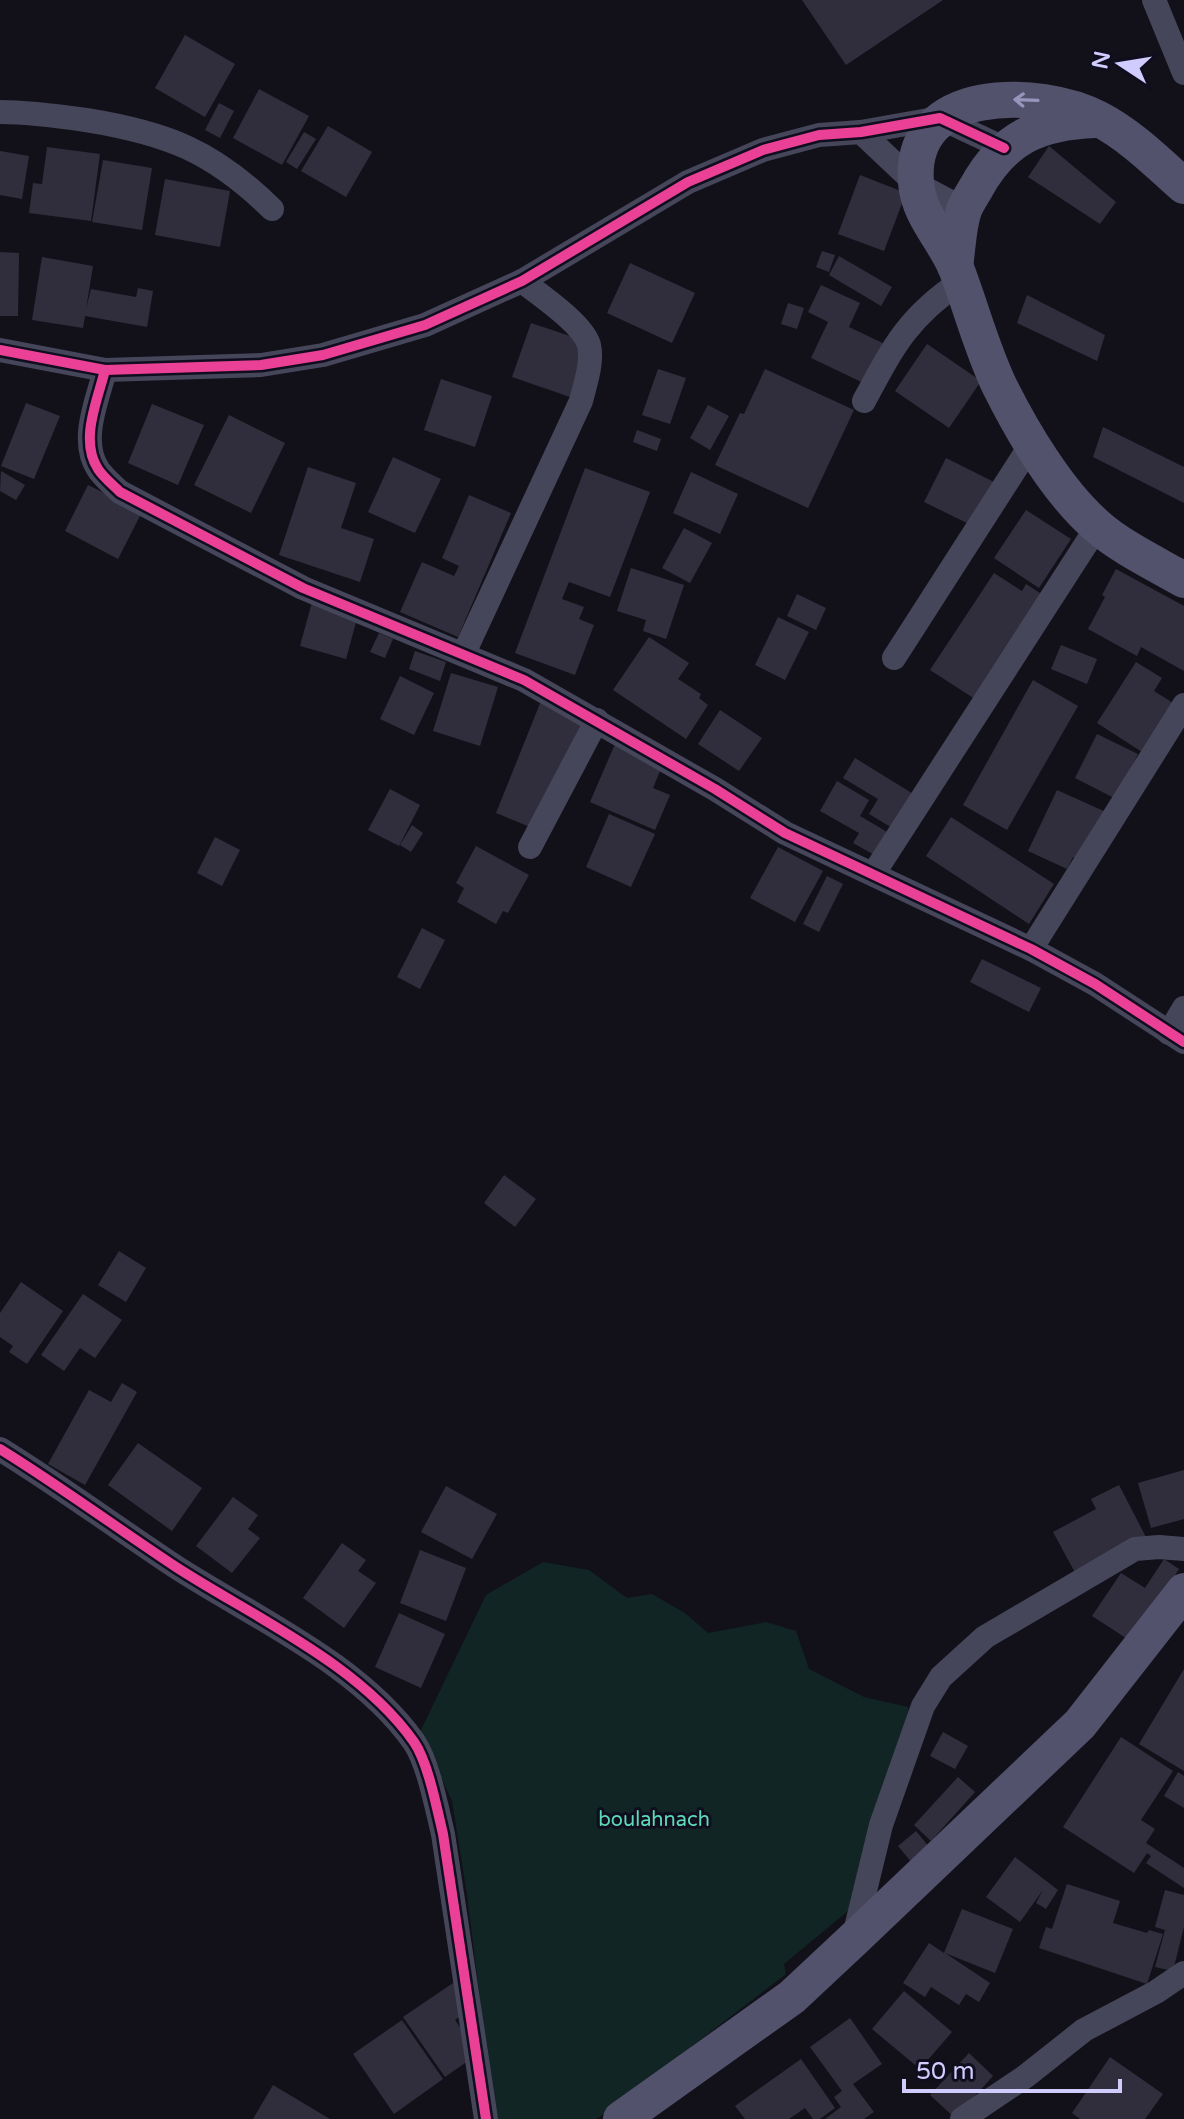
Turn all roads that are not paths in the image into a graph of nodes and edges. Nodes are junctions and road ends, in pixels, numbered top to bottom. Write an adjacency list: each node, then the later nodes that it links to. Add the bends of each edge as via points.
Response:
1 (1154, 0): 2 (street)
2 (1184, 73)
3 (0, 112): 10 (street, via 152,132 212,160)
4 (940, 118): 5 (main road, one-way to 4, via 1066,105 1026,98 975,104); 6 (street); 7 (street); 8 (main road, via 923,141)
5 (1100, 120): 7 (main road, via 1067,121); 9 (main road)
6 (861, 132): 8 (street); 13 (street, via 819,135 763,150 688,182)
7 (1004, 148): 11 (main road)
8 (915, 183): 11 (street); 12 (main road, via 932,229)
9 (1184, 186)
10 (272, 209)
11 (964, 209): 12 (main road)
12 (958, 274): 16 (street, via 909,325); 17 (main road, via 1000,386)
13 (522, 281): 15 (street, via 425,325 323,355 261,365); 20 (street, via 569,317 589,344 589,371 581,401)
14 (0, 350): 15 (street)
15 (105, 370): 20 (street, via 91,426 91,450 98,469 120,492 303,588)
16 (864, 401)
17 (1032, 443): 18 (main road); 21 (street)
18 (1097, 527): 19 (main road); 25 (street)
19 (1184, 580)
20 (464, 653): 23 (street)
21 (894, 658)
22 (1184, 705): 26 (street)
23 (597, 720): 24 (street); 25 (street, via 785,833)
24 (530, 847)
25 (874, 873): 26 (street)
26 (1031, 949): 28 (street)
27 (1184, 1008): 28 (street)
28 (1176, 1038)
29 (0, 1449): 34 (street, via 349,1674 416,1744 443,1834)
30 (1184, 1549): 32 (street, via 1135,1549 1123,1555 985,1637 941,1677 923,1706 881,1825)
31 (1184, 1591): 32 (main road, via 1080,1724)
32 (854, 1939): 35 (main road, via 792,1997)
33 (1184, 1973): 36 (street, via 1084,2030)
34 (486, 2119)
35 (621, 2119)
36 (962, 2119)

